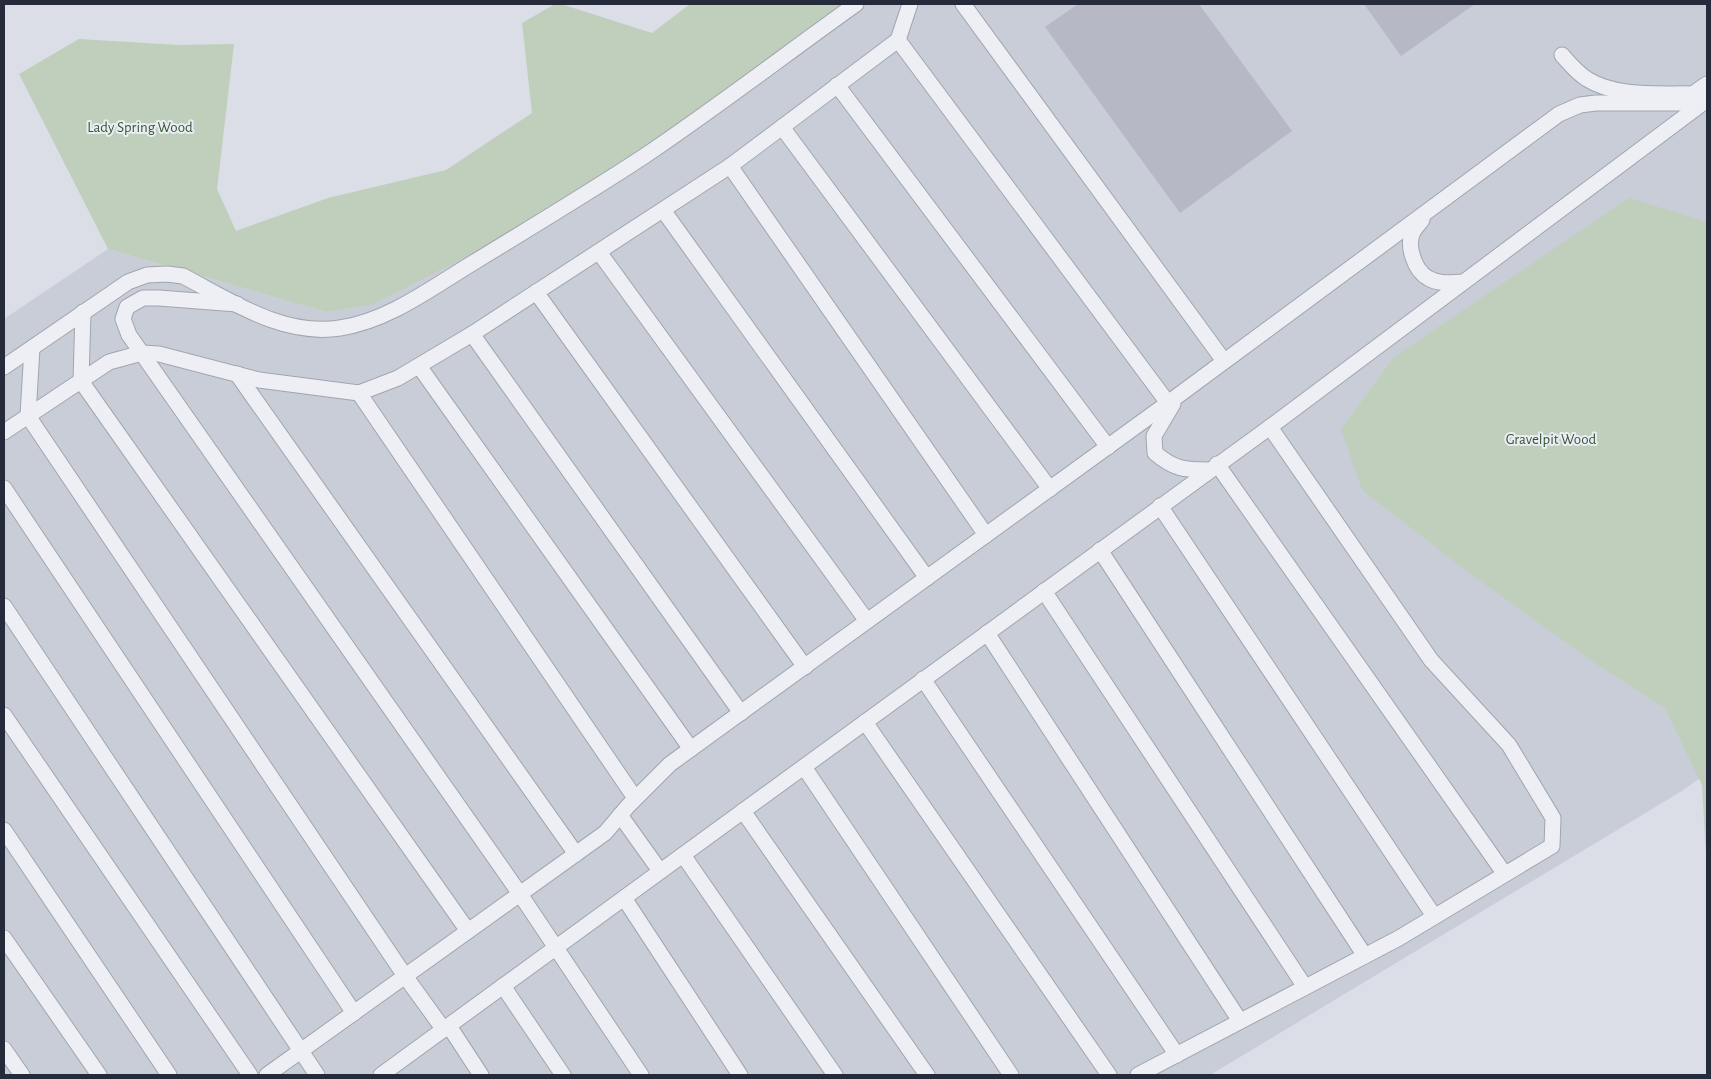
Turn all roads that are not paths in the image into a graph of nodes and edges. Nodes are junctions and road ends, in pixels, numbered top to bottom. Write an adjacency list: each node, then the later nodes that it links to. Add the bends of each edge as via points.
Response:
1 (856, 4): 16 (lane, via 648,154 395,309 340,328 314,330 273,322)
2 (910, 4): 4 (lane)
3 (963, 4): 21 (lane)
4 (898, 40): 7 (lane); 28 (lane)
5 (1562, 55): 8 (lane, via 1586,79 1596,84 1623,91)
6 (1707, 84): 8 (lane)
7 (837, 85): 9 (lane); 32 (lane)
8 (1701, 97): 12 (lane, via 1672,104 1596,103 1570,109); 14 (lane)
9 (782, 126): 10 (lane); 35 (lane)
10 (730, 166): 11 (lane); 37 (lane)
11 (663, 210): 13 (lane); 39 (lane)
12 (1430, 210): 14 (lane, via 1411,239 1418,269 1436,282); 21 (lane)
13 (599, 252): 15 (lane); 42 (lane)
14 (1463, 282): 30 (lane)
15 (536, 292): 18 (lane); 44 (lane)
16 (237, 304): 17 (lane, via 183,276 147,275 128,282); 20 (lane, via 144,298 127,307 123,319 129,335)
17 (83, 312): 19 (lane); 25 (lane)
18 (472, 334): 22 (lane); 46 (lane)
19 (32, 348): 23 (lane); 29 (lane)
20 (142, 353): 24 (lane); 25 (lane, via 109,362); 59 (lane)
21 (1224, 361): 26 (lane)
22 (419, 366): 27 (lane); 49 (lane)
23 (4, 367)
24 (237, 374): 27 (lane); 55 (lane)
25 (81, 381): 29 (lane); 62 (lane)
26 (1182, 392): 28 (lane); 33 (lane, via 1154,436 1155,453 1170,466 1188,470)
27 (359, 393): 51 (lane)
28 (1168, 403): 32 (lane)
29 (28, 416): 31 (lane); 66 (lane)
30 (1270, 427): 33 (lane); 58 (lane, via 1431,660 1509,745 1553,818 1552,846)
31 (4, 432)
32 (1108, 447): 35 (lane)
33 (1213, 467): 36 (lane); 58 (lane)
34 (4, 488): 69 (lane)
35 (1050, 489): 37 (lane)
36 (1160, 506): 38 (lane); 61 (lane)
37 (986, 535): 39 (lane)
38 (1100, 550): 40 (lane); 65 (lane)
39 (927, 578): 42 (lane)
40 (1044, 591): 43 (lane); 68 (lane)
41 (4, 606): 73 (lane)
42 (867, 621): 44 (lane)
43 (987, 633): 45 (lane); 70 (lane)
44 (805, 666): 46 (lane)
45 (923, 680): 48 (lane); 74 (lane)
46 (741, 713): 49 (lane)
47 (4, 715): 79 (lane)
48 (864, 722): 50 (lane); 89 (lane)
49 (691, 749): 51 (lane, via 670,764)
50 (804, 767): 52 (lane); 88 (lane)
51 (635, 798): 53 (lane)
52 (743, 811): 56 (lane); 87 (lane)
53 (620, 815): 55 (lane, via 605,833); 57 (lane)
54 (4, 830): 78 (lane)
55 (576, 854): 59 (lane)
56 (683, 856): 57 (lane); 86 (lane)
57 (660, 872): 60 (lane)
58 (1504, 873): 61 (lane)
59 (520, 894): 62 (lane); 64 (lane)
60 (624, 898): 64 (lane); 85 (lane)
61 (1434, 916): 65 (lane)
62 (468, 931): 66 (lane)
63 (4, 938): 77 (lane)
64 (556, 948): 67 (lane); 84 (lane)
65 (1365, 956): 68 (lane)
66 (405, 976): 69 (lane); 71 (lane)
67 (503, 986): 71 (lane); 83 (lane)
68 (1305, 987): 70 (lane)
69 (354, 1013): 73 (lane)
70 (1240, 1022): 74 (lane)
71 (447, 1028): 75 (lane); 82 (lane)
72 (4, 1049): 76 (lane)
73 (301, 1051): 80 (lane); 81 (lane)
74 (1177, 1055): 90 (lane)
75 (385, 1074)
76 (22, 1075)
77 (99, 1075)
78 (169, 1075)
79 (250, 1075)
80 (267, 1075)
81 (317, 1075)
82 (481, 1075)
83 (563, 1075)
84 (641, 1075)
85 (740, 1075)
86 (835, 1075)
87 (927, 1075)
88 (1011, 1075)
89 (1109, 1075)
90 (1138, 1075)

